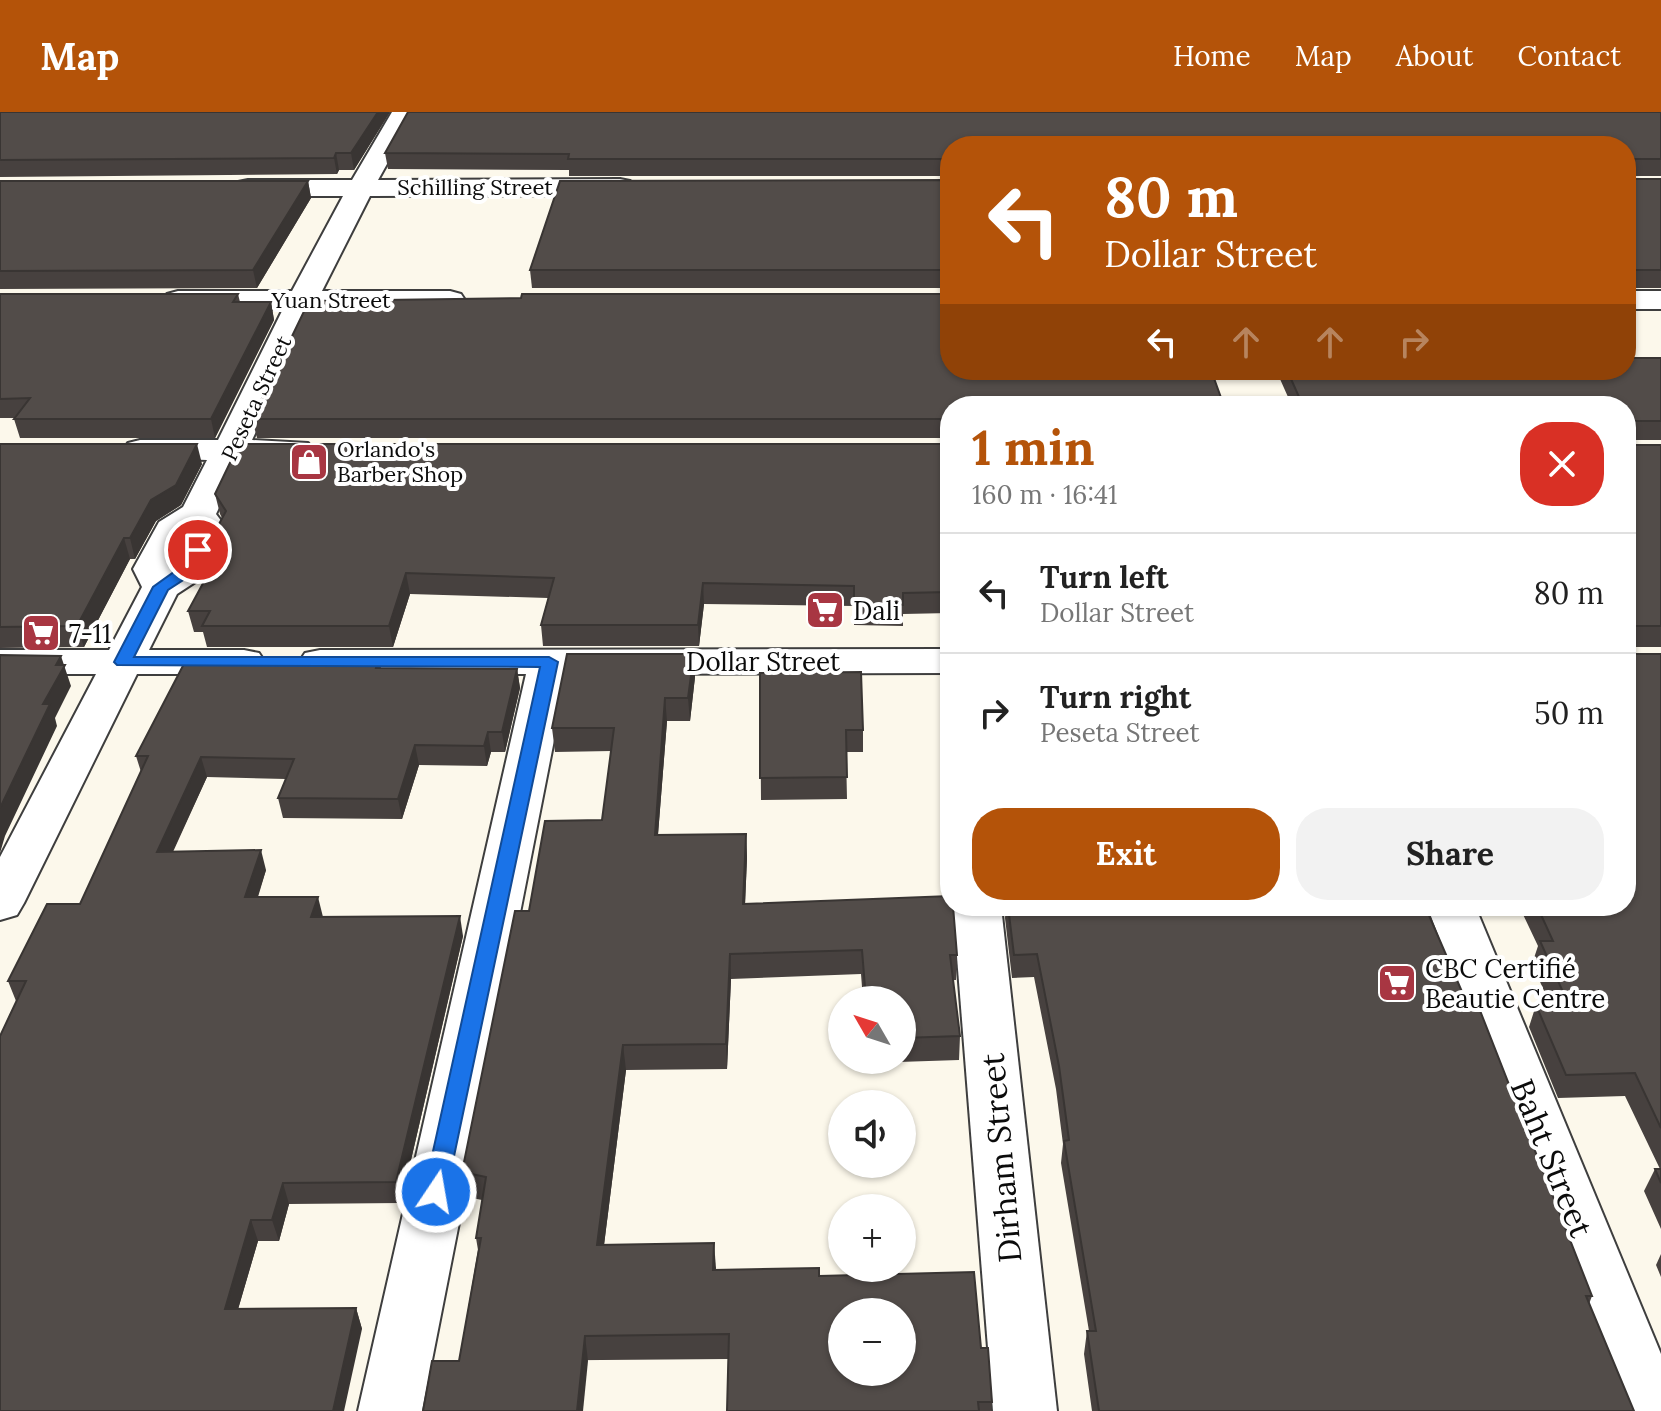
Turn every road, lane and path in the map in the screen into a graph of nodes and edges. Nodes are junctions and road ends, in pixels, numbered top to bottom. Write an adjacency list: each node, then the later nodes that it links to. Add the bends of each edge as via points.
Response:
1 (404, 112): 4 (street, Peseta Street)
2 (219, 187): 4 (street, Schilling Street)
3 (647, 187): 4 (street, Schilling Street)
4 (359, 188): 6 (street, Peseta Street)
5 (143, 300): 6 (street, Yuan Street)
6 (301, 300): 7 (street, Yuan Street); 11 (street, Peseta Street)
7 (475, 300)
8 (1636, 300): 9 (street)
9 (1661, 300)
10 (108, 450): 11 (street)
11 (231, 450): 12 (street); 15 (street, Peseta Street, via 198,514 209,530 189,569 161,587)
12 (327, 450)
13 (940, 661): 16 (street, Dollar Street)
14 (0, 662): 15 (street, Dollar Street)
15 (123, 662): 16 (street, Dollar Street); 17 (street, Peseta Street)
16 (549, 662): 20 (street)
17 (0, 903)
18 (978, 916): 21 (street, Dirham Street)
19 (1455, 916): 22 (street, Baht Street)
20 (390, 1411)
21 (1025, 1411)
22 (1653, 1411)

